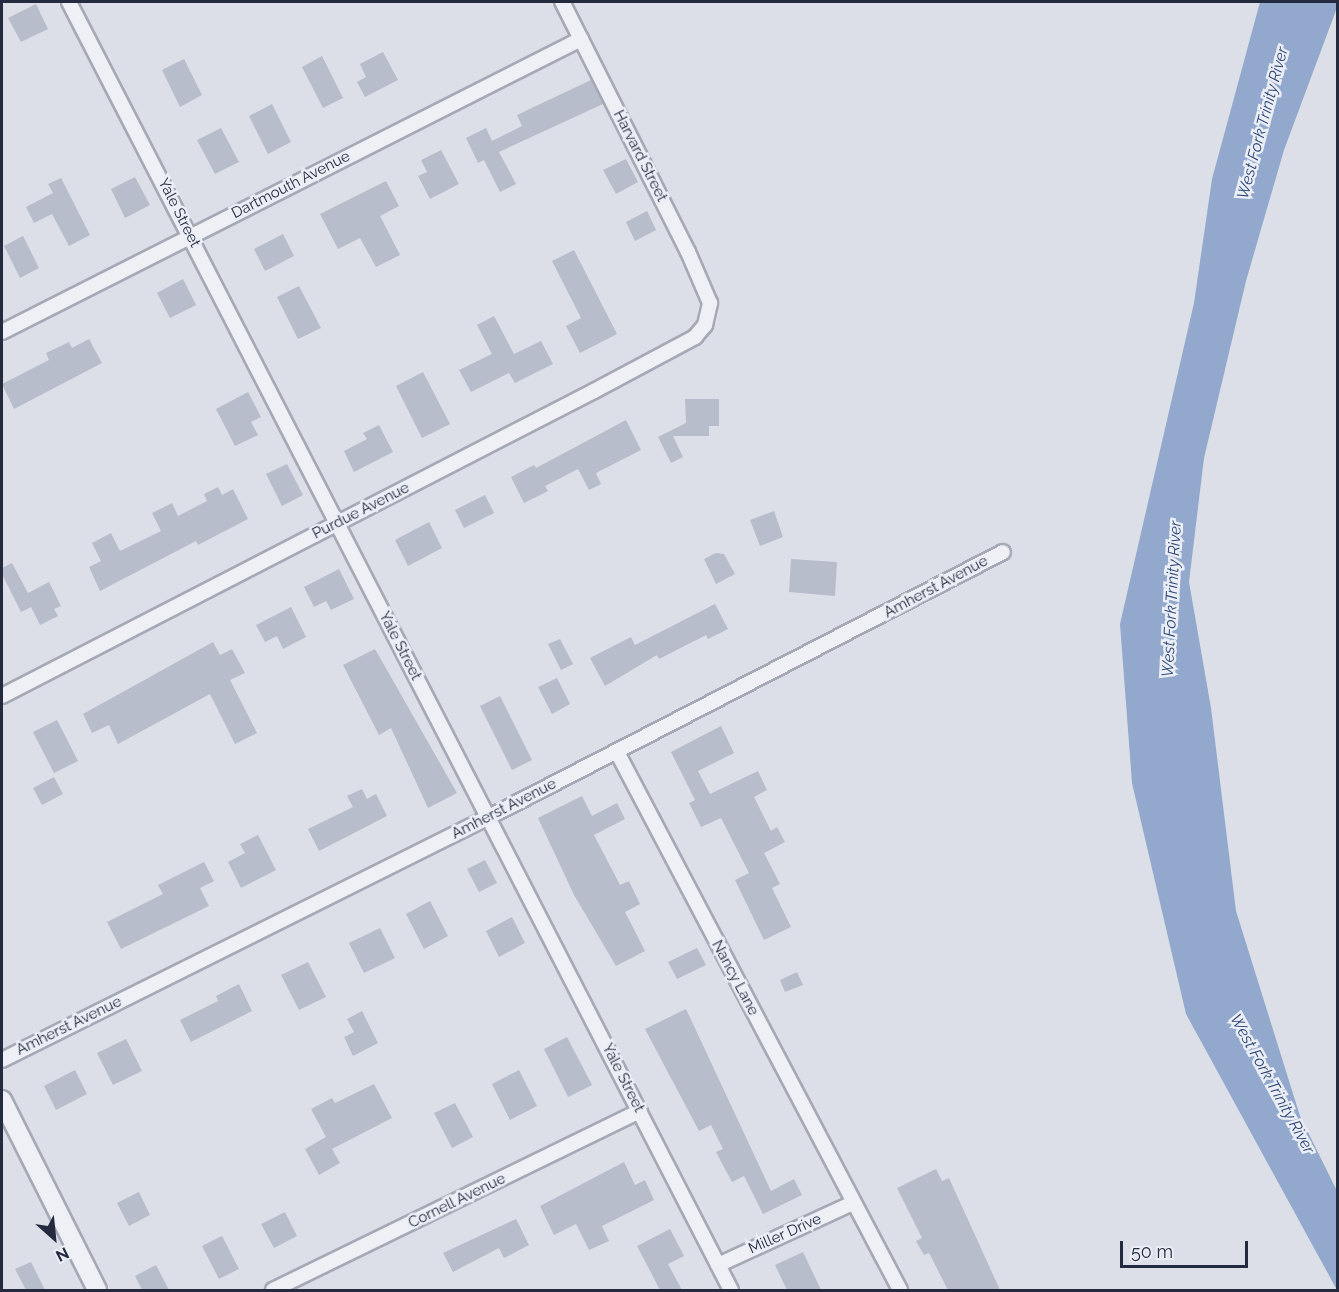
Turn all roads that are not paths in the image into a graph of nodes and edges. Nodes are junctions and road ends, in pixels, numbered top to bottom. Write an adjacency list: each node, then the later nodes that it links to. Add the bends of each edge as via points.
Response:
1 (69, 2): 4 (street, Yale Street)
2 (562, 2): 3 (street, Harvard Street)
3 (580, 39): 4 (street, Dartmouth Avenue); 5 (street, Harvard Street, via 688,252 710,303)
4 (191, 235): 6 (street, Dartmouth Avenue); 7 (street, Yale Street)
5 (708, 314): 7 (street, Purdue Avenue, via 695,337)
6 (2, 332)
7 (336, 524): 9 (street, Purdue Avenue); 11 (street, Yale Street)
8 (1003, 552): 10 (street, Amherst Avenue)
9 (2, 696)
10 (617, 752): 11 (street, Amherst Avenue); 15 (street, Nancy Lane)
11 (489, 817): 12 (street, Amherst Avenue); 14 (street, Yale Street)
12 (2, 1060)
13 (2, 1101): 17 (street)
14 (640, 1111): 16 (street, Yale Street); 18 (street, Cornell Avenue)
15 (853, 1203): 16 (street, Miller Drive); 20 (street, Nancy Lane)
16 (718, 1265): 19 (street, Yale Street)
17 (97, 1290)
18 (273, 1290)
19 (731, 1290)
20 (900, 1290)

